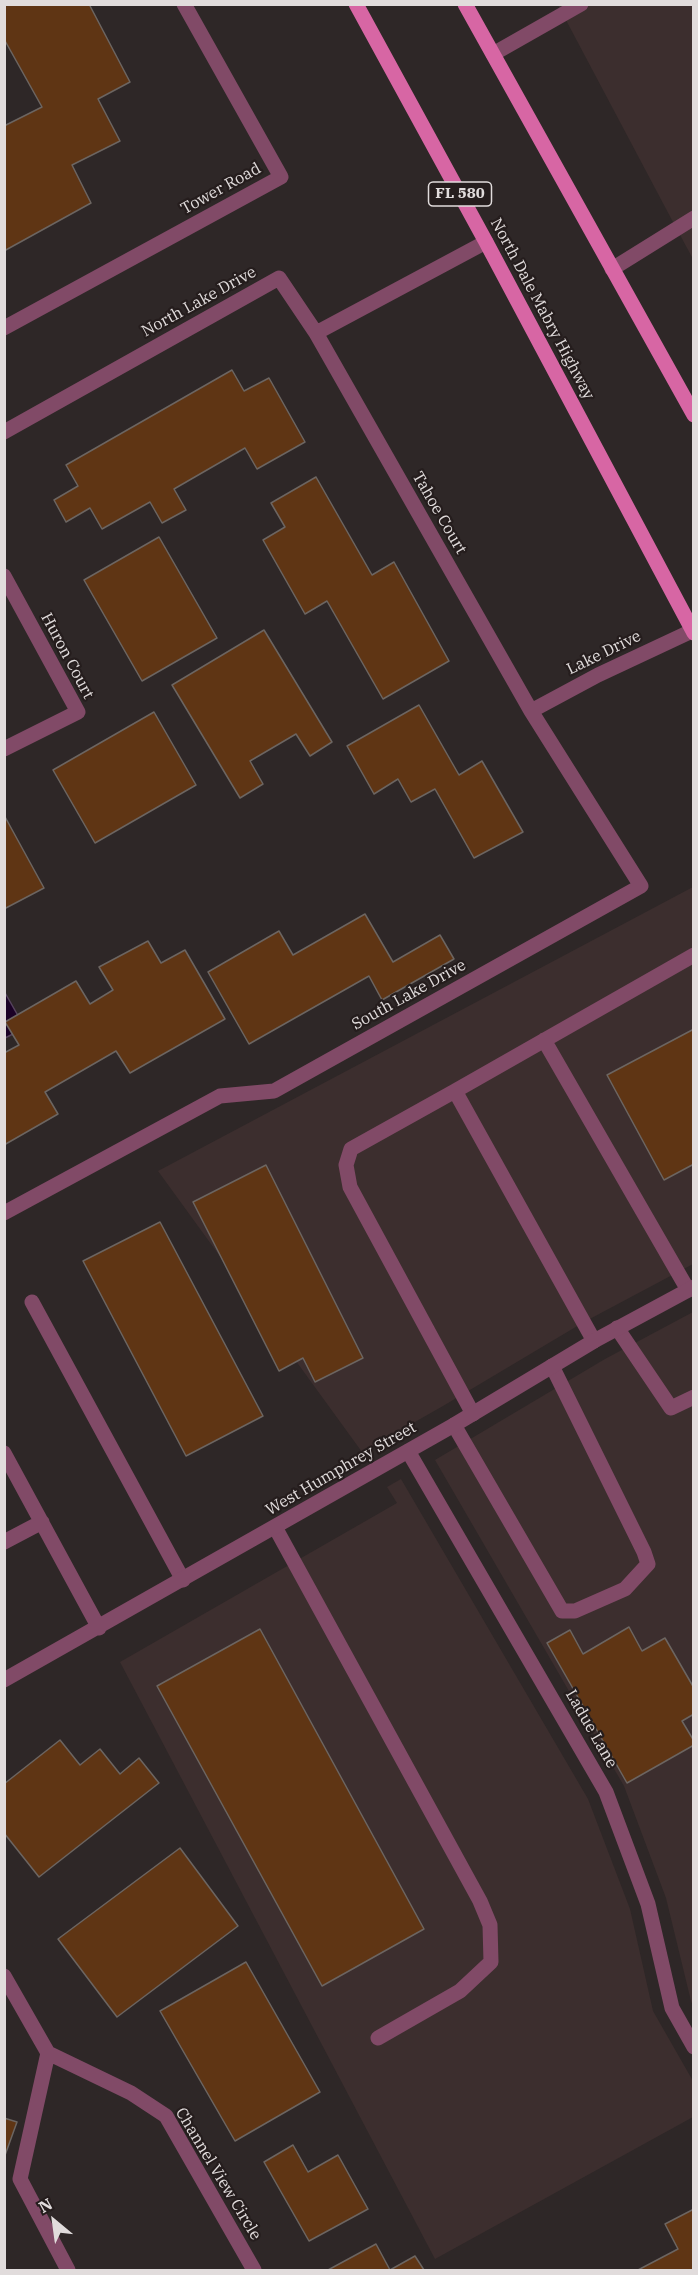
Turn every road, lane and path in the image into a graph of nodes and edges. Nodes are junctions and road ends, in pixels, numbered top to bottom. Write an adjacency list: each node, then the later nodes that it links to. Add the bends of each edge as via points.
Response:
1 (184, 4): 9 (street, Tower Road, via 281,177)
2 (356, 4): 7 (main road, North Dale Mabry Highway / FL 580)
3 (465, 4): 5 (main road)
4 (581, 4): 5 (street)
5 (493, 54): 8 (main road)
6 (693, 218): 8 (street)
7 (486, 242): 10 (street); 14 (main road, North Dale Mabry Highway / FL 580)
8 (612, 269): 11 (main road)
9 (4, 328)
10 (316, 333): 12 (street, North Lake Drive, via 279,278); 15 (street, Tahoe Court)
11 (693, 415)
12 (4, 432)
13 (4, 576): 16 (street, Huron Court, via 78,712)
14 (693, 631): 15 (street, Lake Drive)
15 (531, 711): 20 (street, South Lake Drive, via 641,886 274,1091 220,1096)
16 (4, 749)
17 (693, 955): 18 (street)
18 (544, 1040): 19 (street); 21 (street)
19 (455, 1091): 24 (street); 27 (street, via 351,1149 346,1165 350,1187)
20 (4, 1213)
21 (691, 1289): 23 (street, West Humphrey Street)
22 (32, 1302): 34 (street)
23 (617, 1328): 24 (street, West Humphrey Street); 26 (street, via 671,1408)
24 (594, 1341): 25 (street, West Humphrey Street)
25 (552, 1366): 27 (street, West Humphrey Street); 28 (street, via 648,1564 625,1589 576,1611 562,1611)
26 (693, 1396)
27 (473, 1414): 28 (street, West Humphrey Street)
28 (454, 1425): 29 (street, West Humphrey Street)
29 (408, 1451): 32 (street, West Humphrey Street); 39 (street, Ladue Lane, via 606,1792 648,1904 672,2008)
30 (4, 1453): 31 (street)
31 (42, 1522): 33 (street); 35 (street)
32 (275, 1527): 34 (street, West Humphrey Street); 38 (street, via 490,1925 491,1962 460,1991)
33 (4, 1542)
34 (183, 1580): 35 (street, West Humphrey Street)
35 (99, 1628): 36 (street, West Humphrey Street)
36 (4, 1680)
37 (4, 1976): 40 (street)
38 (378, 2038)
39 (693, 2047)
40 (48, 2053): 41 (street, via 20,2179); 42 (street, Channel View Circle, via 131,2093 166,2116)
41 (68, 2271)
42 (254, 2271)

